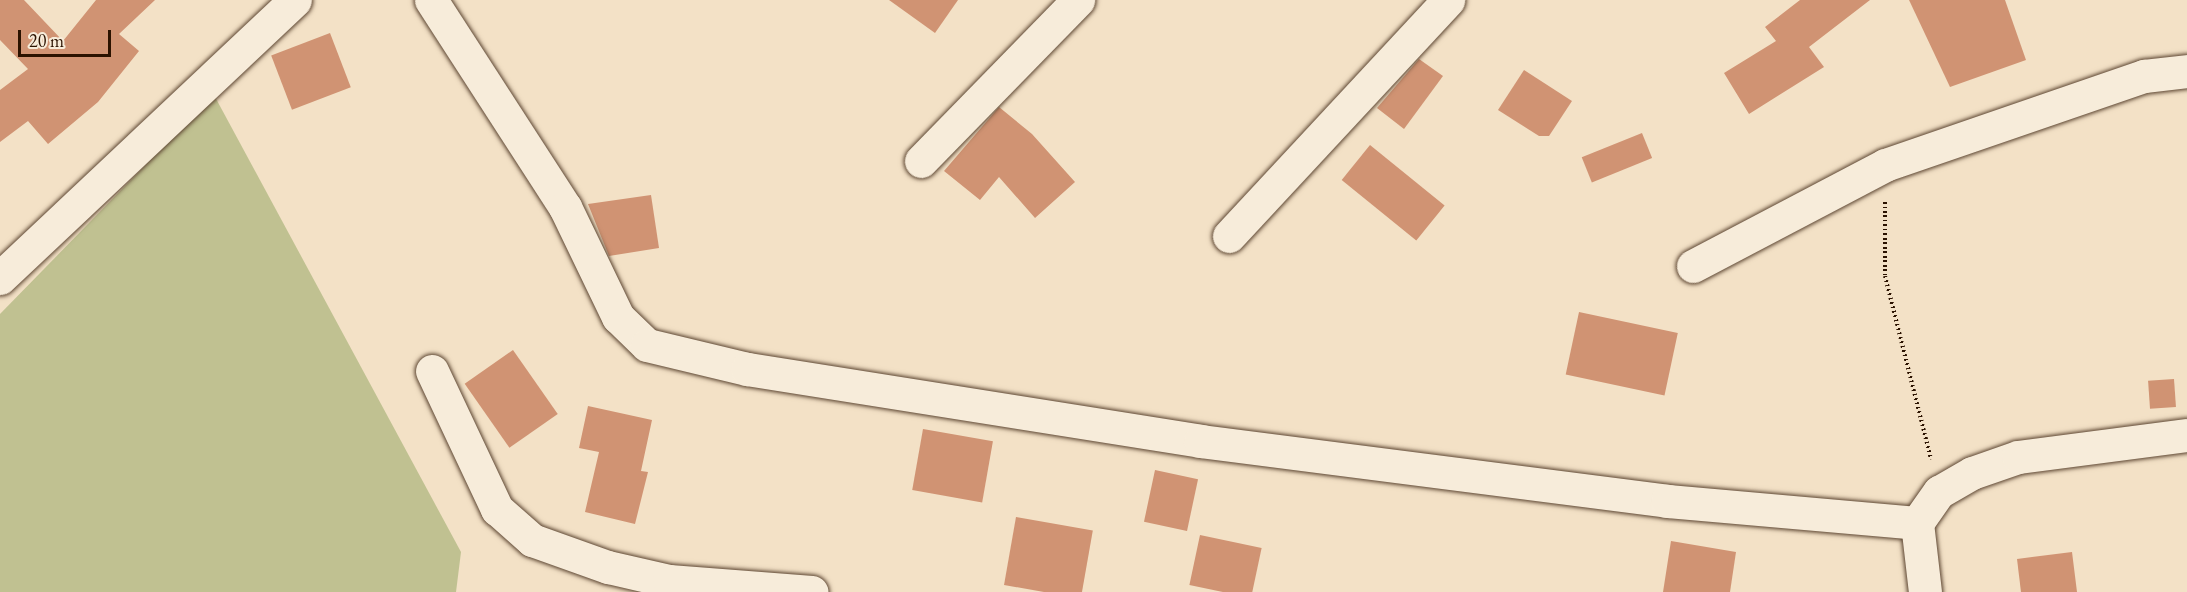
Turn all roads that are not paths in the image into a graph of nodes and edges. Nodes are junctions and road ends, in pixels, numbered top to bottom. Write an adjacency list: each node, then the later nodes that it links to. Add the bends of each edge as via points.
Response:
1 (295, 0): 9 (street)
2 (430, 0): 12 (street, via 565,207 618,317 647,345 687,358 758,371 1200,441 1667,501)
3 (1078, 0): 6 (street)
4 (1448, 0): 7 (street)
5 (2187, 71): 8 (street, via 2144,76 1885,165)
6 (921, 161)
7 (1229, 236)
8 (1693, 266)
9 (0, 278)
10 (432, 370): 13 (street, via 497,509 532,540 608,567 669,581)
11 (2187, 435): 12 (street, via 2018,457 1972,473 1939,492)
12 (1917, 523): 14 (street)
13 (812, 592)
14 (1925, 592)

